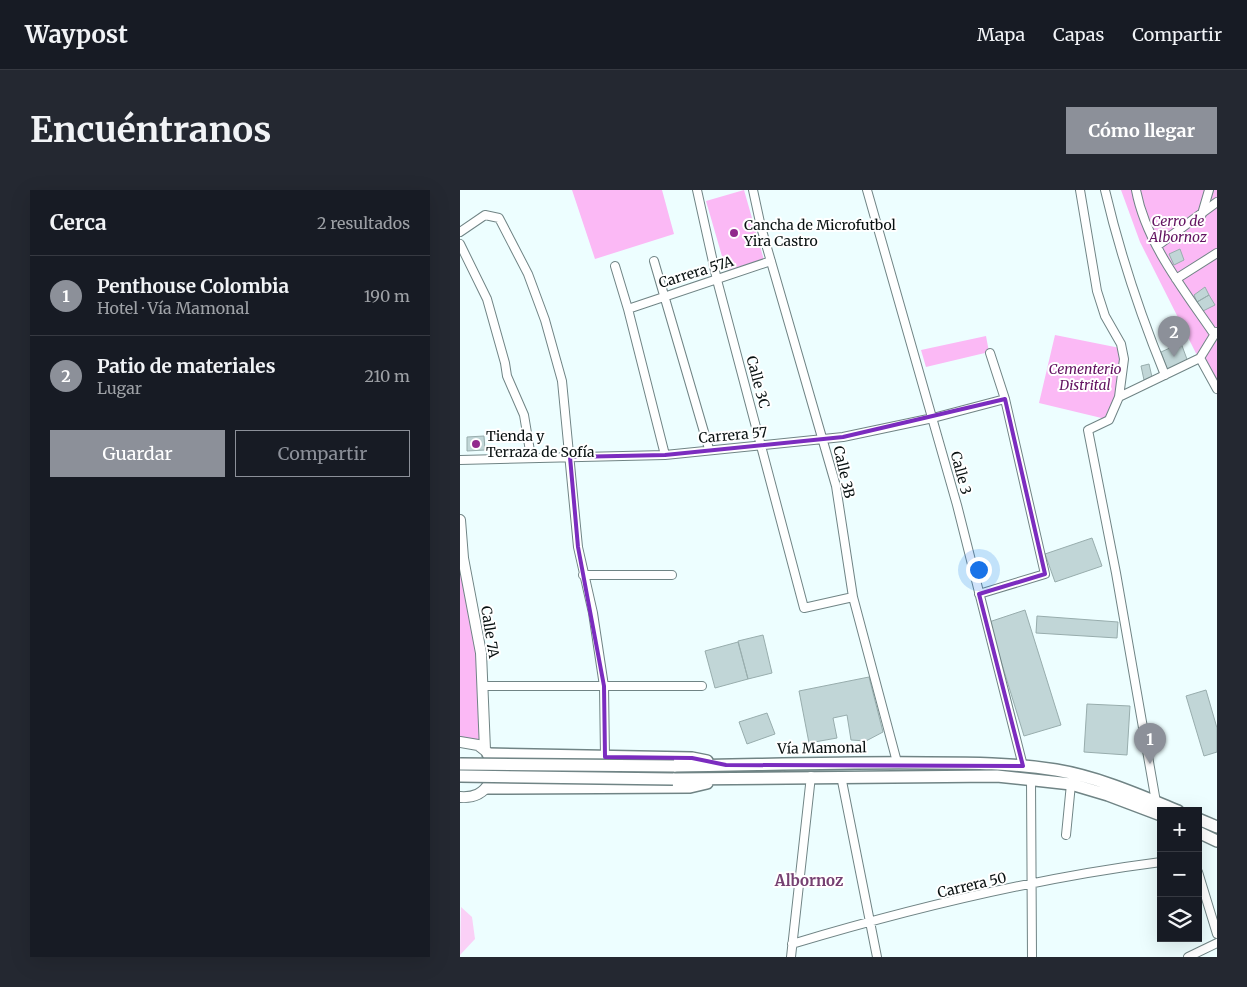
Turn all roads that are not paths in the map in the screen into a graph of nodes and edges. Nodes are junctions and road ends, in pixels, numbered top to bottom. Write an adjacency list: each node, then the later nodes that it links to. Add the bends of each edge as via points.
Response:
1 (697, 190): 18 (street, Calle 3C)
2 (753, 190): 14 (street, Calle 3B)
3 (867, 190): 28 (street, Calle 3)
4 (1080, 190): 26 (street, via 1097,291 1105,316 1121,344 1124,359)
5 (1105, 190): 24 (street, via 1136,304)
6 (1136, 190): 12 (street, via 1140,211)
7 (1209, 190): 9 (street)
8 (1217, 202): 9 (street)
9 (1202, 214): 12 (street)
10 (460, 232): 34 (street, via 486,215 499,218 528,274 562,382)
11 (460, 244): 33 (street, via 486,299 507,376 524,415)
12 (1157, 246): 17 (street)
13 (1217, 252): 17 (street)
14 (771, 260): 18 (street, Carrera 57A); 29 (street, Calle 3B)
15 (654, 261): 19 (street)
16 (615, 266): 20 (street)
17 (1176, 279): 21 (street)
18 (717, 280): 19 (street, Carrera 57A); 30 (street, Calle 3C)
19 (665, 295): 20 (street, Carrera 57A); 31 (street)
20 (628, 309): 32 (street)
21 (1216, 333): 23 (street)
22 (990, 354): 27 (street)
23 (1200, 358): 24 (street); 25 (street)
24 (1165, 375): 26 (street)
25 (1217, 389)
26 (1119, 397): 59 (street, via 1109,420 1088,430)
27 (1004, 400): 28 (street, Carrera 57); 39 (street, via 1045,574)
28 (933, 418): 29 (street, Carrera 57); 39 (street, Calle 3)
29 (823, 439): 30 (street, Carrera 57); 40 (street, Calle 3B, via 836,486)
30 (761, 445): 31 (street, Carrera 57); 40 (street, Calle 3C, via 804,608)
31 (709, 449): 32 (street, Carrera 57)
32 (665, 456): 34 (street, Carrera 57)
33 (531, 457): 34 (street, Carrera 57); 35 (street, Carrera 57)
34 (570, 457): 37 (street, via 574,519)
35 (460, 460)
36 (460, 520): 41 (street, Calle 7A)
37 (583, 575): 38 (street); 42 (street)
38 (672, 575)
39 (979, 594): 50 (street, Calle 3)
40 (853, 597): 47 (street, Calle 3B)
41 (484, 686): 42 (street); 45 (street, Calle 7A)
42 (604, 686): 43 (street); 46 (street)
43 (702, 686)
44 (460, 742): 45 (street, via 470,742)
45 (487, 752): 46 (main road); 57 (street, Calle 7A, via 493,774)
46 (605, 757): 49 (main road, via 692,758)
47 (897, 762): 49 (main road, Vía Mamonal); 50 (main road, Vía Mamonal)
48 (460, 764): 49 (main road, Vía Mamonal, bridge)
49 (726, 765)
50 (1023, 766): 59 (main road, Vía Mamonal, via 1084,776)
51 (460, 776): 54 (main road, Vía Mamonal, bridge)
52 (811, 776): 53 (main road, Vía Mamonal); 54 (main road, Vía Mamonal); 73 (street)
53 (841, 776): 55 (main road, Vía Mamonal); 70 (street)
54 (726, 778): 57 (main road, via 690,787)
55 (1032, 778): 56 (main road, Vía Mamonal); 68 (street)
56 (1071, 784): 61 (main road, Vía Mamonal); 65 (street)
57 (487, 788): 58 (street, via 474,796)
58 (460, 797)
59 (1156, 802): 60 (main road, Vía Mamonal)
60 (1168, 807)
61 (1157, 813)
62 (1202, 821): 63 (main road)
63 (1217, 827)
64 (1202, 834): 66 (main road)
65 (1066, 835)
66 (1217, 841)
67 (1157, 863): 68 (street, Carrera 50)
68 (1033, 884): 70 (street, Carrera 50); 76 (street)
69 (1202, 885): 71 (street)
70 (870, 920): 73 (street, Carrera 50); 75 (street)
71 (1217, 934)
72 (1217, 943): 77 (street)
73 (792, 944): 74 (street)
74 (791, 957)
75 (877, 957)
76 (1032, 957)
77 (1188, 957)

